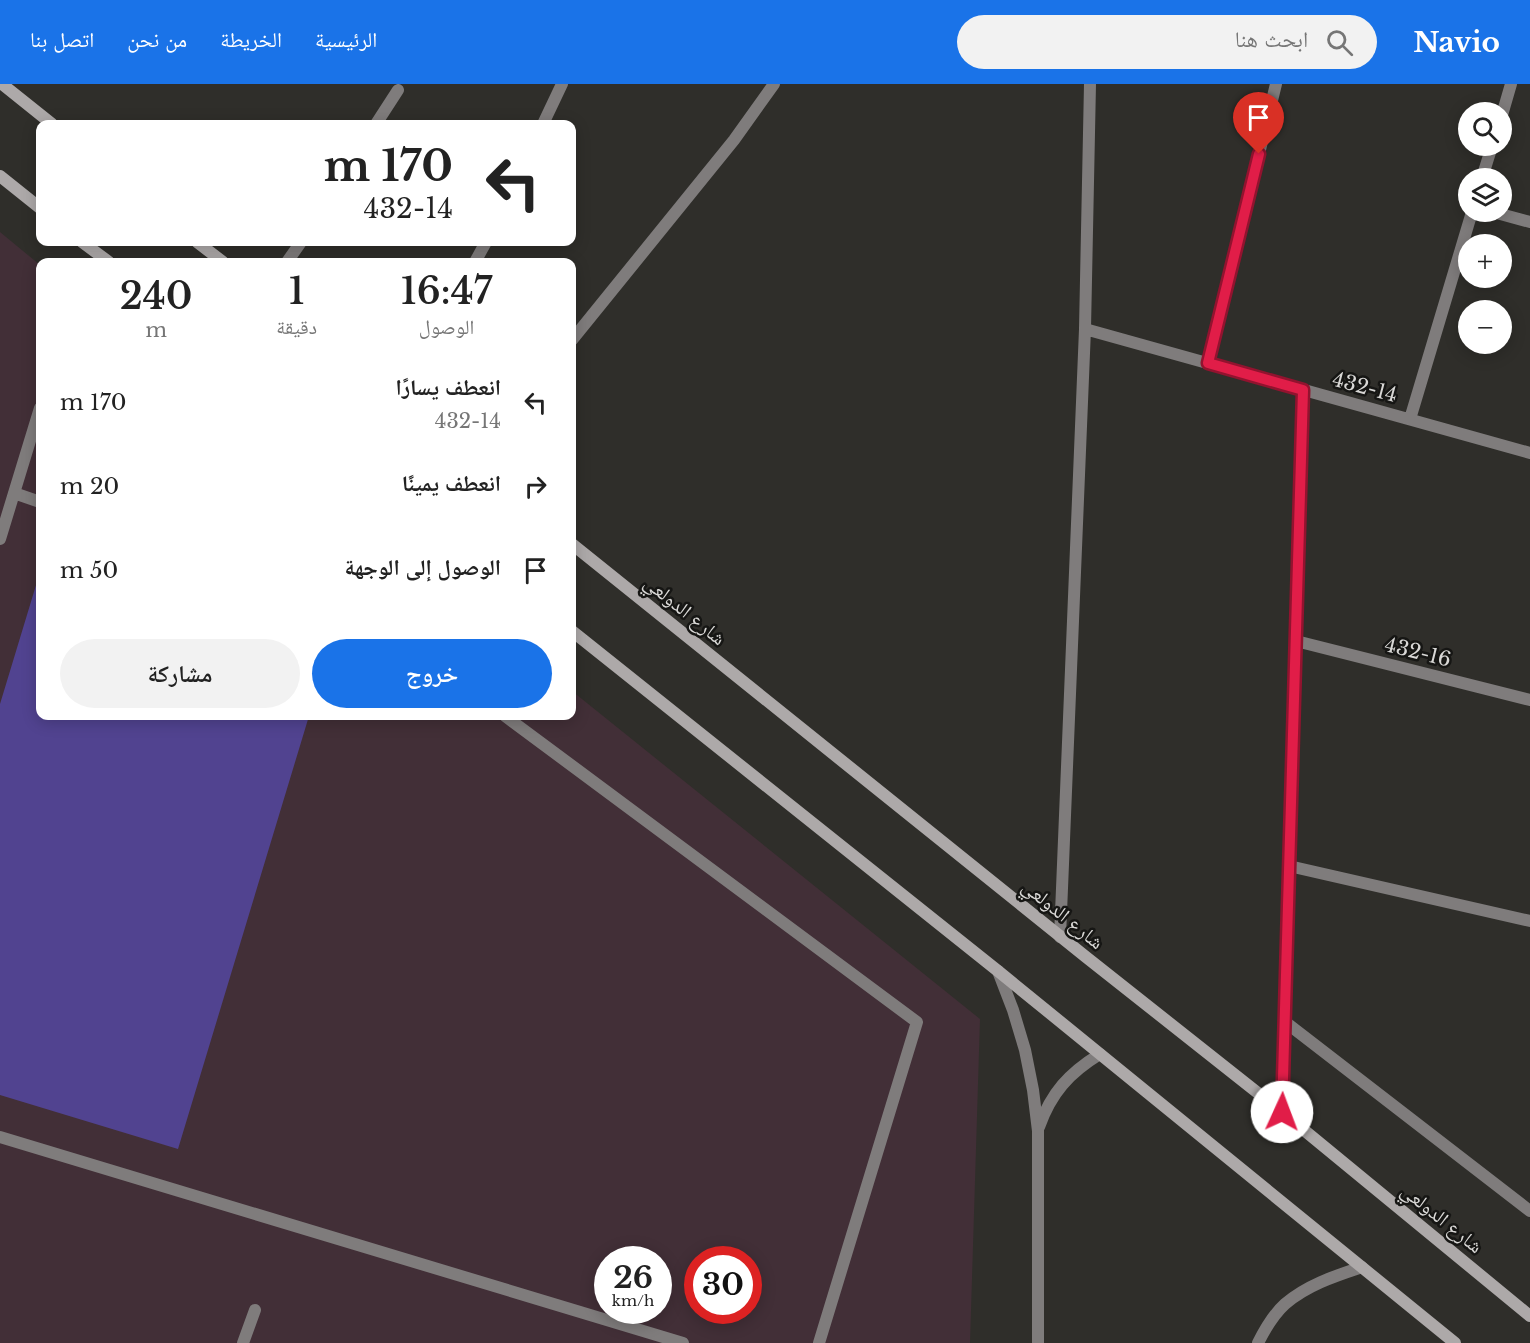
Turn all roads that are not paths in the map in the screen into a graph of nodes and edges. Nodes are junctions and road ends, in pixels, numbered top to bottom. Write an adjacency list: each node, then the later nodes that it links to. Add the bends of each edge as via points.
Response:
1 (2, 84): 9 (main road)
2 (562, 84): 11 (street)
3 (774, 84): 22 (street, via 734,140)
4 (1089, 84): 21 (street)
5 (1276, 84): 23 (street)
6 (1511, 84): 8 (street)
7 (398, 90): 10 (street)
8 (1506, 102)
9 (47, 120)
10 (379, 120)
11 (545, 120)
12 (0, 176): 13 (main road)
13 (36, 205)
14 (1512, 217): 16 (street)
15 (1470, 222): 25 (street)
16 (1530, 222)
17 (86, 246): 19 (main road)
18 (201, 246): 20 (main road)
19 (100, 258)
20 (218, 258)
21 (1085, 329): 23 (street, 432-14); 38 (street)
22 (576, 335)
23 (1208, 363): 24 (street, 432-14)
24 (1303, 390): 25 (street, 432-14); 33 (street)
25 (1410, 419): 27 (street, 432-14)
26 (36, 421): 28 (street)
27 (1530, 453)
28 (14, 493): 29 (street); 30 (street)
29 (36, 501)
30 (0, 539)
31 (576, 547): 38 (main road, شارع الدولعي)
32 (576, 634): 39 (main road)
33 (1296, 641): 34 (street, 432-16); 36 (street)
34 (1530, 700)
35 (510, 720): 51 (street, via 917,1022)
36 (1289, 866): 37 (street); 40 (street)
37 (1530, 921)
38 (1060, 937): 42 (main road, شارع الدولعي)
39 (998, 971): 41 (main road); 43 (street, via 1025,1050)
40 (1284, 1021): 42 (street); 45 (street)
41 (1100, 1054): 43 (street, via 1067,1078); 46 (main road)
42 (1282, 1112): 48 (main road, شارع الدولعي)
43 (1038, 1131): 52 (street)
44 (0, 1137): 50 (street)
45 (1530, 1211)
46 (1362, 1267): 53 (street, via 1327,1278 1283,1305); 54 (main road)
47 (255, 1310): 49 (street)
48 (1530, 1316)
49 (243, 1343)
50 (683, 1343)
51 (819, 1343)
52 (1038, 1343)
53 (1258, 1343)
54 (1455, 1343)

